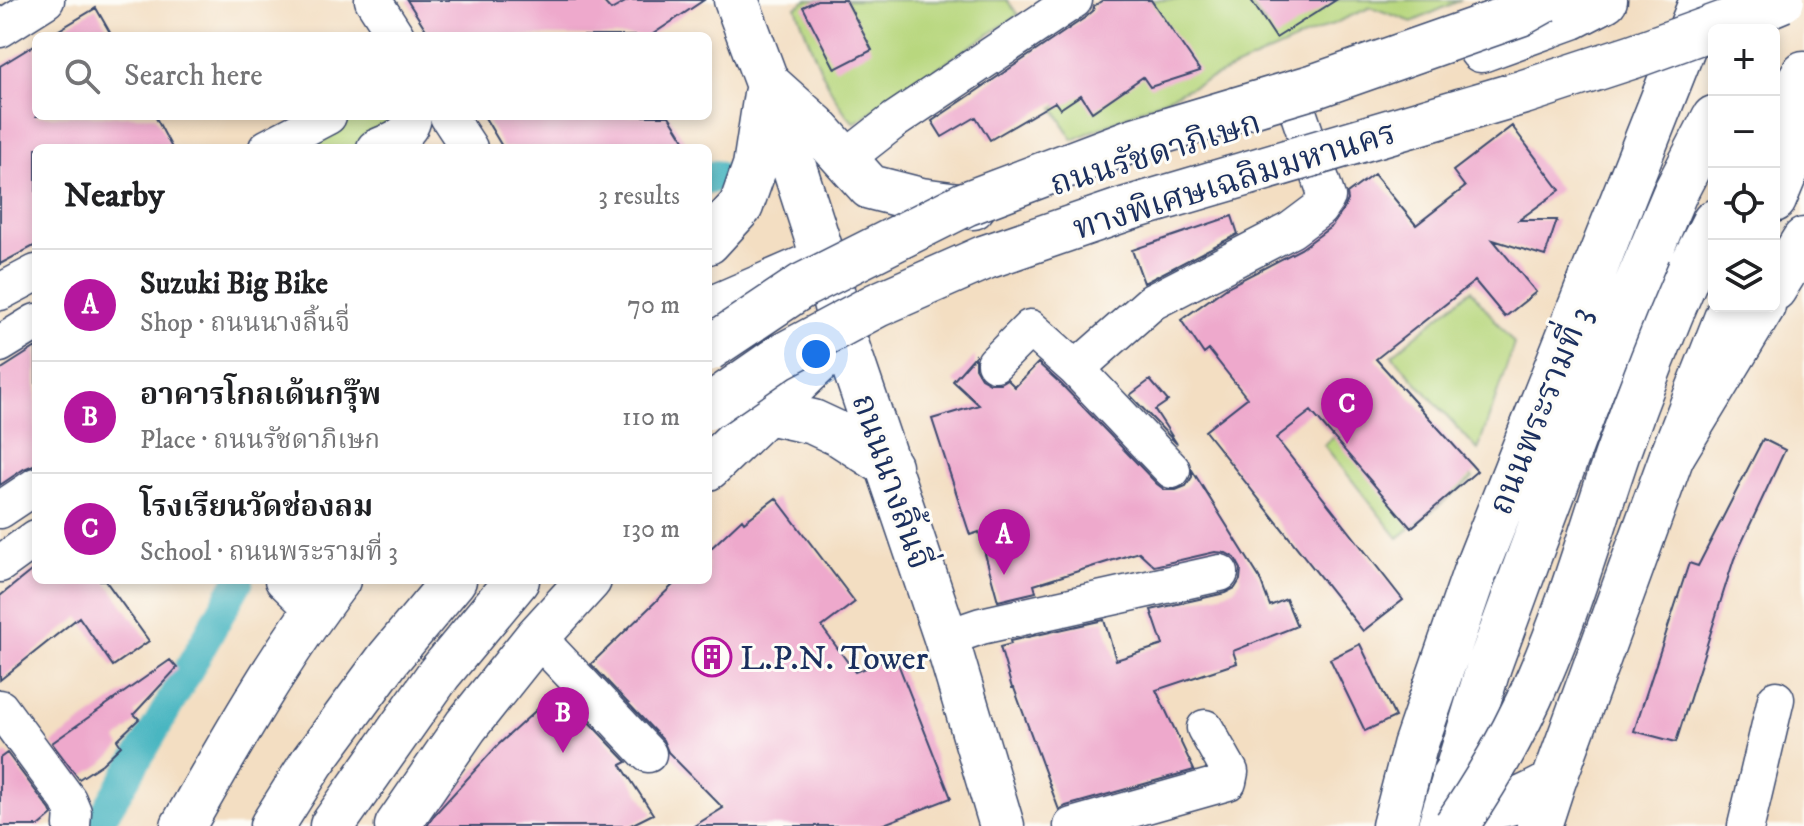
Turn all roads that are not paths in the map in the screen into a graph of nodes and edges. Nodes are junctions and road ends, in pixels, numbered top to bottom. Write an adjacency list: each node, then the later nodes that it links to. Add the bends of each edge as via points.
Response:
1 (46, 0): 10 (street)
2 (373, 0): 11 (street)
3 (736, 0): 13 (main road, ถนนนางลิ้นจี่)
4 (1074, 0): 25 (street)
5 (1545, 0): 43 (main road, ทางพิเศษเฉลิมมหานคร, bridge, via 1520,14 1315,86 1134,140 965,204 802,286)
6 (1605, 0): 14 (main road, ถนนรัชดาภิเษก, via 1427,69)
7 (1702, 0): 46 (main road, ถนนพระรามที่ 3)
8 (1781, 0): 9 (main road); 47 (main road, ทางพิเศษเฉลิมมหานคร, bridge, via 1524,92 1123,210 986,257 877,305 780,357)
9 (1766, 24)
10 (0, 29)
11 (393, 32)
12 (1804, 73): 15 (main road)
13 (767, 83): 25 (main road); 31 (main road, via 755,166 741,206); 33 (main road, ถนนนางลิ้นจี่)
14 (1297, 109): 28 (main road, ถนนรัชดาภิเษก); 45 (street, via 1327,197 1319,209 1291,230 1152,302)
15 (1780, 111)
16 (320, 120): 22 (street)
17 (412, 120): 23 (street, via 405,133)
18 (451, 120): 24 (street)
19 (1804, 128): 26 (main road)
20 (1708, 130): 27 (main road, ถนนพระรามที่ 3)
21 (1804, 141): 26 (main road)
22 (275, 144)
23 (383, 144)
24 (466, 144)
25 (844, 160): 28 (main road, via 870,187)
26 (1786, 187): 29 (main road)
27 (1675, 193): 46 (main road); 69 (main road, ถนนพระรามที่ 3, via 1541,524)
28 (973, 207): 33 (main road, ถนนรัชดาภิเษก)
29 (1780, 208)
30 (1708, 234): 80 (main road, bridge, via 1639,394 1539,677)
31 (712, 238)
32 (1804, 240): 35 (main road)
33 (824, 260): 37 (main road, ถนนรัชดาภิเษก); 41 (main road, ถนนนางลิ้นจี่)
34 (32, 275): 36 (street)
35 (1780, 279)
36 (0, 292)
37 (712, 308)
38 (1729, 312): 49 (main road)
39 (1759, 312): 49 (main road)
40 (32, 324): 42 (street)
41 (844, 337): 48 (main road); 51 (main road, ถนนนางลิ้นจี่)
42 (0, 344)
43 (712, 346)
44 (995, 363): 45 (street, via 1030,328)
45 (1076, 369): 52 (street)
46 (1550, 384): 78 (main road, ถนนพระรามที่ 3, via 1475,572 1415,746)
47 (712, 404)
48 (767, 412): 50 (main road); 51 (main road, via 813,422)
49 (1672, 456): 70 (main road)
50 (712, 464)
51 (889, 466): 64 (main road, ถนนนางลิ้นจี่)
52 (1172, 470)
53 (32, 489): 54 (street)
54 (0, 510)
55 (32, 541): 56 (street)
56 (0, 564)
57 (1220, 573): 64 (street)
58 (295, 584): 62 (street)
59 (451, 584): 73 (main road, via 389,658)
60 (514, 584): 74 (main road, via 439,674)
61 (585, 584): 63 (main road)
62 (327, 595): 72 (main road, via 270,678)
63 (537, 637): 68 (street); 75 (main road, via 466,726)
64 (946, 638): 76 (main road, ถนนนางลิ้นจี่)
65 (1776, 699): 82 (street)
66 (0, 708): 71 (street, via 68,800)
67 (1205, 728): 77 (street, via 1230,772 1228,782)
68 (648, 754)
69 (1454, 775): 70 (main road, via 1471,800 1483,804 1521,801); 79 (main road, ถนนพระรามที่ 3)
70 (1553, 783): 81 (main road)
71 (72, 826)
72 (183, 826)
73 (272, 826)
74 (332, 826)
75 (397, 826)
76 (1002, 826)
77 (1072, 826)
78 (1394, 826)
79 (1440, 826)
80 (1456, 826)
81 (1539, 826)
82 (1746, 826)

